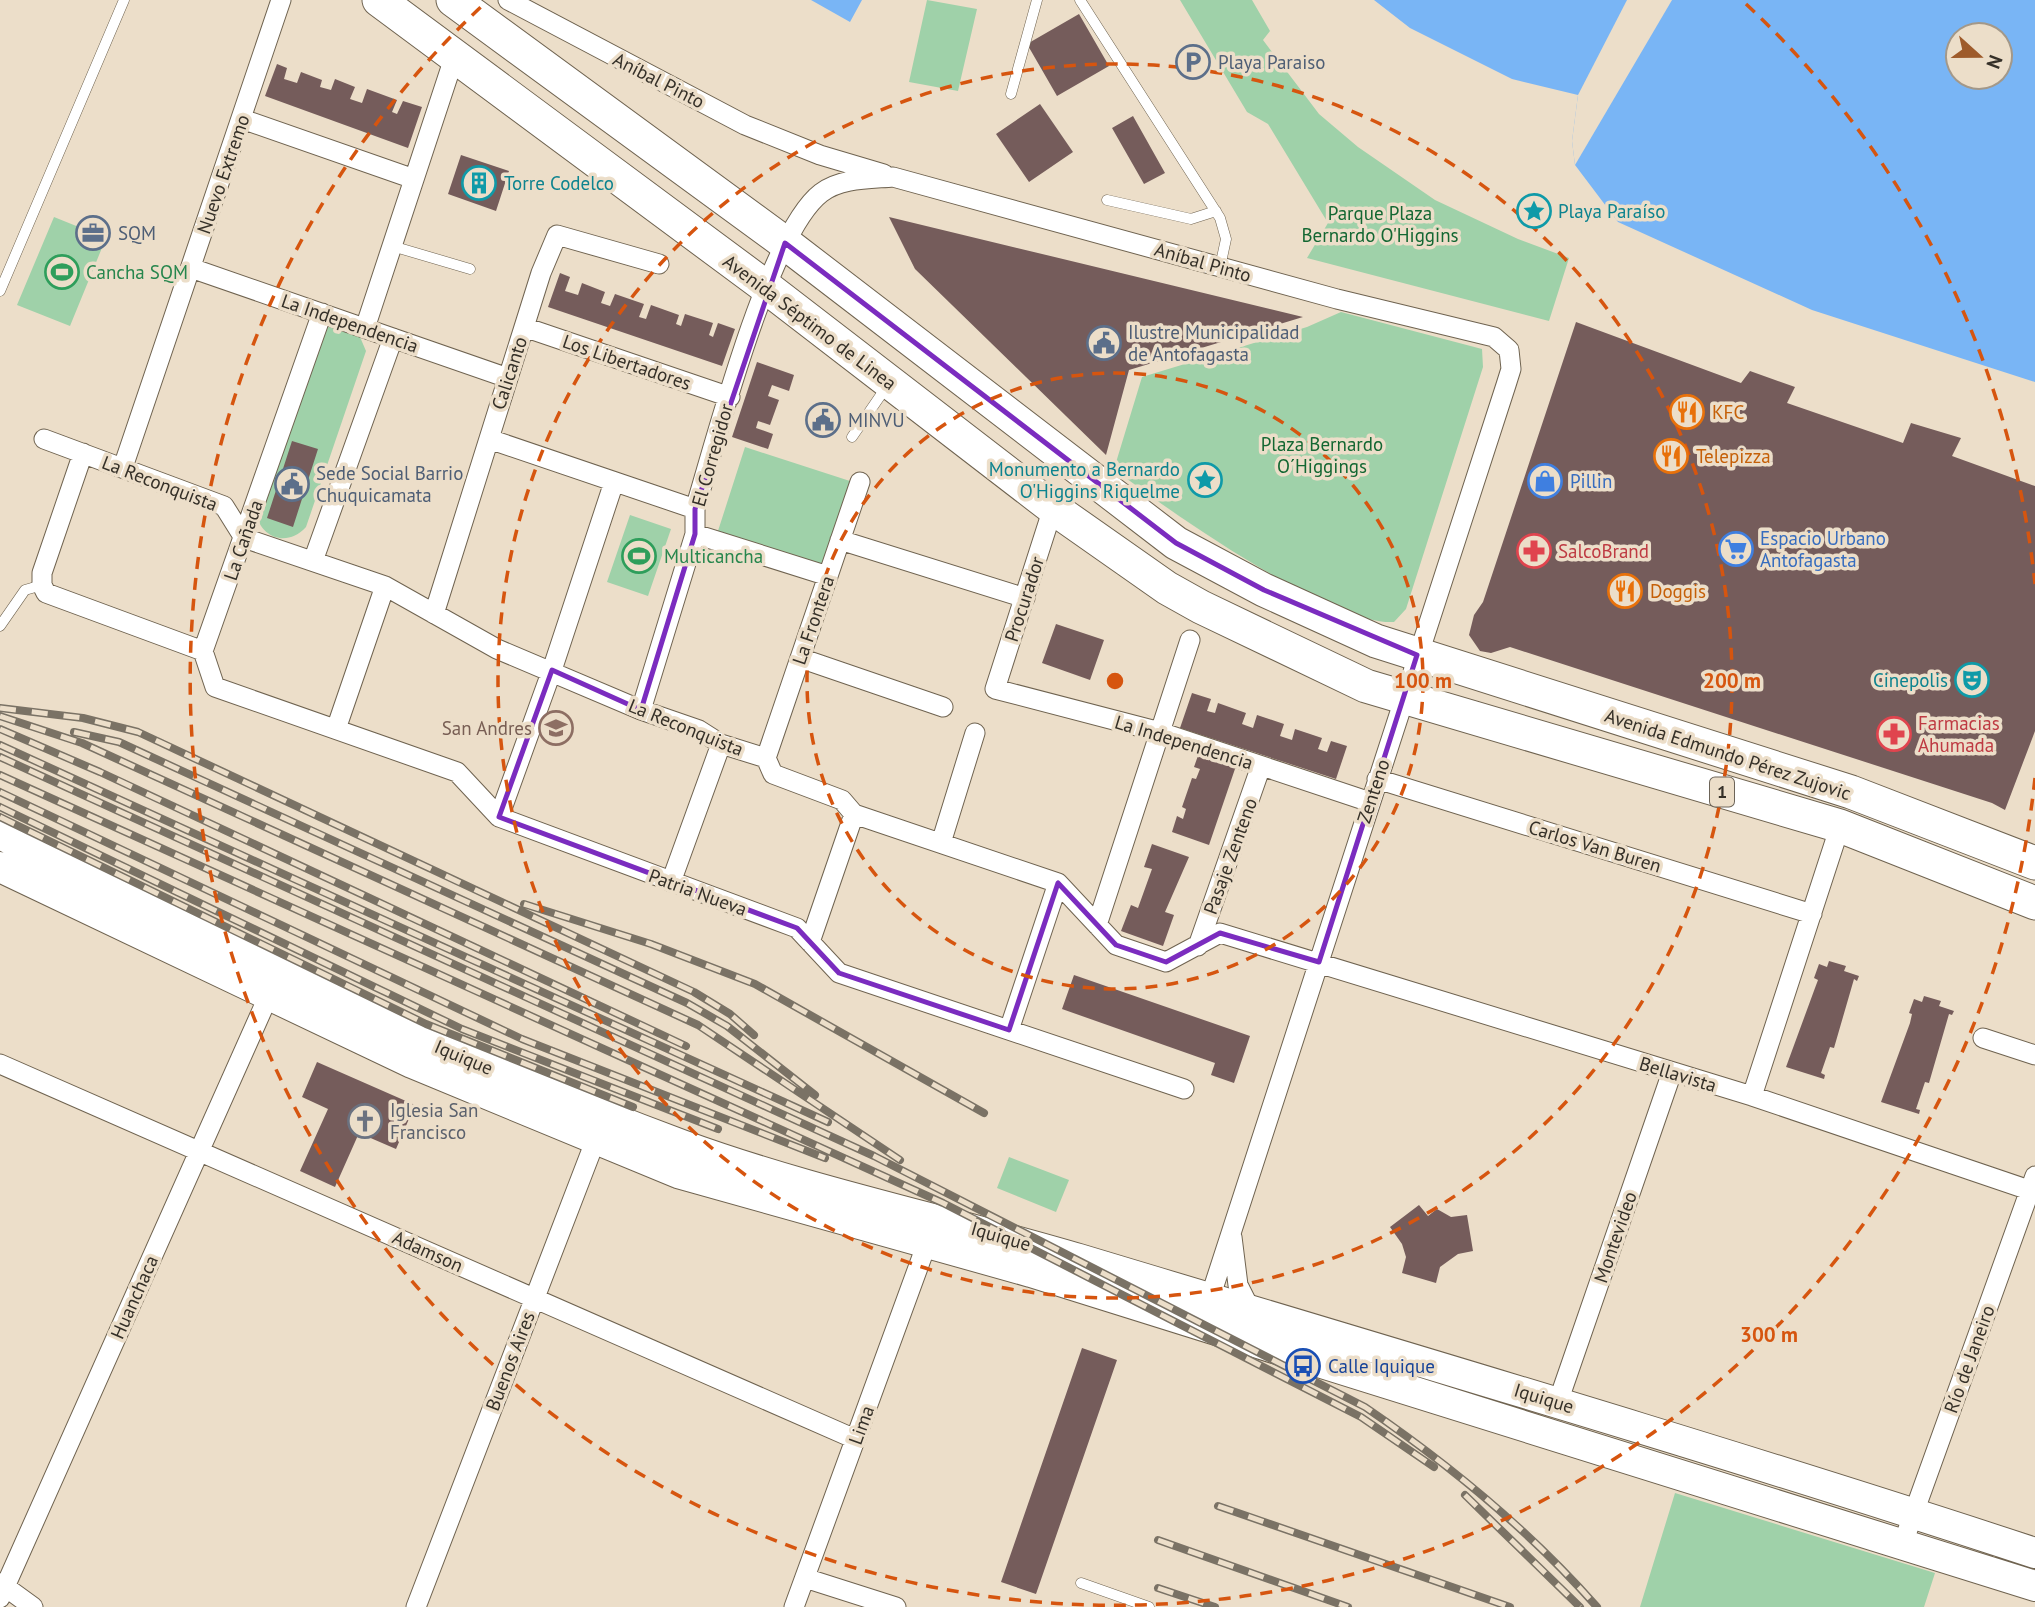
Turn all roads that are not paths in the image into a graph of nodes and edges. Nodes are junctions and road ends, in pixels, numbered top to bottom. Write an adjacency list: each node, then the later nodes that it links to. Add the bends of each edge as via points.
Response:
1 (124, 0): 22 (lane)
2 (281, 0): 10 (street, Nuevo Extremo)
3 (379, 0): 8 (highway, Avenida Séptimo de Linea)
4 (453, 0): 15 (highway)
5 (508, 0): 11 (street, Aníbal Pinto, via 745,125)
6 (1037, 0): 9 (lane)
7 (1080, 0): 14 (lane)
8 (454, 58): 12 (street); 21 (highway, Avenida Séptimo de Linea)
9 (1010, 94)
10 (242, 119): 12 (street); 19 (street, Nuevo Extremo)
11 (893, 177): 15 (street, Aníbal Pinto, via 838,184 822,191); 18 (street, Aníbal Pinto)
12 (414, 179): 16 (street)
13 (1107, 200): 14 (lane, via 1191,219)
14 (1216, 211): 18 (lane, via 1226,239)
15 (785, 243): 21 (street, El Corregidor); 52 (highway, via 1175,543 1264,590)
16 (392, 246): 20 (lane); 25 (street)
17 (659, 264): 24 (street, Calicanto, via 557,235)
18 (1220, 267): 27 (street, Aníbal Pinto, via 1494,337)
19 (191, 268): 23 (street, La Independencia); 35 (street, Nuevo Extremo)
20 (470, 269)
21 (766, 288): 29 (highway, Avenida Séptimo de Linea); 30 (street, El Corregidor)
22 (0, 291)
23 (322, 313): 25 (street, La Independencia); 41 (street, La Cañada)
24 (524, 327): 28 (street, Calicanto); 30 (street, Los Libertadores)
25 (365, 328): 26 (street, La Independencia)
26 (393, 338): 28 (street, La Independencia); 43 (street)
27 (1509, 350): 52 (street, Zenteno, via 1509,377)
28 (508, 378): 33 (street, Calicanto)
29 (890, 383): 31 (lane); 38 (highway, Avenida Séptimo de Linea)
30 (730, 397): 39 (street, El Corregidor)
31 (852, 438)
32 (44, 439): 34 (street, La Reconquista)
33 (489, 439): 36 (street); 48 (street, Calicanto)
34 (83, 453): 35 (street, La Reconquista); 45 (street, via 42,573)
35 (123, 467): 41 (street, La Reconquista, via 224,506)
36 (614, 482): 39 (street); 54 (street)
37 (860, 482): 42 (street, La Frontera)
38 (1053, 508): 47 (street, Procurador); 56 (highway, Avenida Séptimo de Linea, via 1201,607 1366,686)
39 (695, 509): 40 (street, El Corregidor)
40 (695, 534): 44 (street); 58 (street, El Corregidor)
41 (244, 538): 43 (street, La Reconquista); 51 (street, La Cañada)
42 (840, 540): 44 (street, La Frontera); 47 (street)
43 (313, 561): 46 (street, La Reconquista)
44 (828, 576): 53 (street, La Frontera)
45 (42, 585): 49 (lane, via 25,590); 51 (street, via 46,593)
46 (385, 586): 48 (street, La Reconquista); 59 (street)
47 (1025, 598): 55 (street, Procurador)
48 (434, 614): 54 (street, La Reconquista, via 497,649)
49 (0, 626)
50 (1190, 640): 60 (street)
51 (203, 651): 59 (street, Patria Nueva, via 215,687)
52 (1417, 655): 56 (street, Zenteno); 72 (highway, Avenida Edmundo Pérez Zujovic / 1, via 1851,792)
53 (800, 658): 57 (street); 63 (street, La Frontera)
54 (552, 670): 58 (street, La Reconquista); 68 (street)
55 (995, 689): 60 (street, La Independencia)
56 (1404, 698): 65 (street, Zenteno); 69 (highway, Avenida Edmundo Pérez Zujovic / 1)
57 (943, 706)
58 (641, 710): 62 (street, La Reconquista, via 699,730)
59 (337, 729): 68 (street, Patria Nueva, via 457,772)
60 (1160, 732): 64 (street, La Independencia); 78 (street)
61 (975, 733): 71 (street)
62 (721, 744): 63 (street, La Reconquista); 74 (street)
63 (766, 758): 67 (street, La Reconquista, via 774,774 842,800)
64 (1261, 766): 66 (street, La Independencia); 80 (street, Pasaje Zenteno)
65 (1377, 779): 66 (street, Zenteno); 77 (street, Carlos Van Buren)
66 (1370, 802): 81 (street, Zenteno)
67 (854, 814): 71 (street, La Reconquista); 79 (street)
68 (499, 817): 74 (street, Patria Nueva)
69 (1840, 827): 76 (highway, Avenida Edmundo Pérez Zujovic / 1); 77 (street)
70 (0, 834): 90 (main road, Iquique)
71 (941, 843): 75 (street, La Reconquista)
72 (2035, 863)
73 (0, 867): 82 (main road, Iquique)
74 (671, 882): 79 (street, Patria Nueva, via 797,928)
75 (1058, 883): 78 (street, La Reconquista); 83 (street)
76 (2035, 903)
77 (1812, 914): 89 (street)
78 (1097, 925): 80 (street, La Reconquista, via 1116,945 1166,962)
79 (810, 942): 83 (street, Patria Nueva, via 839,973)
80 (1198, 946): 81 (street, La Reconquista, via 1220,933)
81 (1319, 962): 87 (street, Bellavista); 93 (street, Zenteno)
82 (268, 997): 90 (main road, Iquique, via 412,1063); 91 (street, Huanchaca)
83 (1009, 1030): 88 (street, Patria Nueva)
84 (1983, 1038): 85 (street)
85 (2035, 1055)
86 (0, 1064): 91 (street, Adamson)
87 (1672, 1072): 89 (street, Bellavista); 100 (street, Montevideo)
88 (1184, 1089)
89 (1752, 1096): 92 (street, Bellavista)
90 (601, 1128): 94 (main road, Iquique); 95 (main road, Iquique, via 678,1173); 96 (street, Buenos Aires)
91 (198, 1151): 96 (street, Adamson); 108 (street, Huanchaca)
92 (2034, 1186): 102 (street, Río de Janeiro)
93 (1231, 1232): 97 (street, Zenteno); 98 (street, Zenteno, via 1238,1285)
94 (991, 1233): 95 (main road, via 964,1231); 97 (main road, Iquique)
95 (927, 1243): 99 (main road, Iquique); 101 (street, Lima)
96 (534, 1298): 101 (street, Adamson); 110 (street, Buenos Aires)
97 (1210, 1298): 98 (main road, Iquique)
98 (1251, 1311): 99 (main road, via 1262,1329); 100 (main road, Iquique)
99 (1294, 1353): 103 (main road, Iquique)
100 (1558, 1402): 102 (main road, Iquique)
101 (855, 1439): 105 (street, Lima)
102 (1914, 1513): 103 (street, Río de Janeiro); 104 (main road, Iquique)
103 (1903, 1543): 107 (main road, Iquique)
104 (2035, 1553)
105 (805, 1578): 111 (street, Lima); 112 (street)
106 (1081, 1583): 113 (lane)
107 (2035, 1586)
108 (2, 1589): 109 (street)
109 (33, 1607)
110 (416, 1607)
111 (794, 1607)
112 (896, 1607)
113 (1149, 1607)

